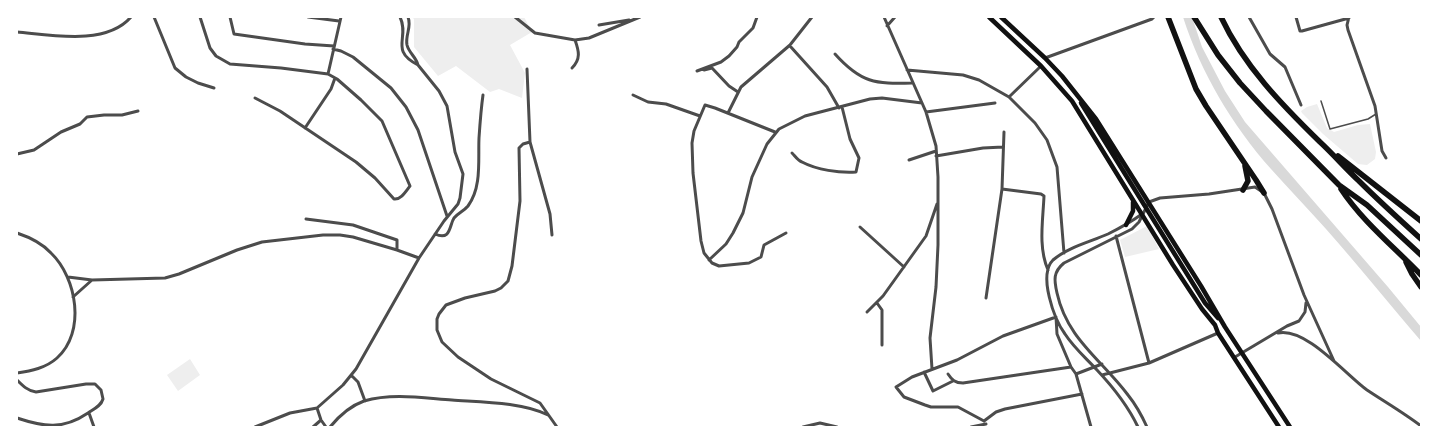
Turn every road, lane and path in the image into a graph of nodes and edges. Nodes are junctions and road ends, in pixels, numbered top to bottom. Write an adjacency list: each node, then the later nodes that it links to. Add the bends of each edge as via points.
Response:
1 (131, 17): 27 (street, via 124,25 93,35 64,36)
2 (154, 17): 41 (street, via 175,68 186,77)
3 (200, 17): 38 (street, via 210,48 216,56 230,64)
4 (230, 17): 30 (street, via 234,34)
5 (308, 17): 22 (street)
6 (400, 17): 33 (street, via 404,27 402,49 408,58)
7 (408, 17): 33 (street, via 410,26 407,45)
8 (515, 17): 28 (street, via 535,33)
9 (640, 17): 24 (street)
10 (757, 17): 43 (street, via 753,28 729,56 721,62 699,70 712,68)
11 (811, 17): 29 (street)
12 (884, 17): 26 (street)
13 (894, 17): 26 (street)
14 (989, 17): 34 (main road)
15 (1001, 17): 32 (main road)
16 (1194, 17): 73 (highway, via 1218,55 1240,83)
17 (1221, 17): 64 (highway, via 1256,74 1298,122)
18 (1249, 17): 52 (street, via 1270,54 1285,67)
19 (1296, 17): 21 (street, via 1302,32)
20 (1153, 18): 32 (street)
21 (1349, 18): 57 (street, via 1348,30)
22 (340, 19): 30 (street)
23 (1169, 19): 72 (highway, via 1196,89)
24 (633, 20): 25 (street); 28 (street, via 589,38)
25 (599, 25)
26 (887, 26): 37 (street)
27 (17, 32)
28 (575, 40): 35 (street, via 579,57)
29 (790, 46): 43 (street, via 755,74); 53 (street, via 827,87)
30 (333, 48): 38 (street); 81 (street, via 353,57 390,88 406,107 418,130)
31 (835, 54): 40 (street, via 857,74 872,81 888,84)
32 (1045, 58): 42 (main road)
33 (418, 65): 81 (street, via 445,101 455,152 463,174 460,200)
34 (1041, 66): 46 (street); 48 (main road)
35 (572, 68)
36 (527, 69): 63 (street)
37 (907, 70): 40 (street); 46 (street, via 970,76)
38 (328, 74): 39 (street)
39 (335, 78): 60 (street, via 331,89); 60 (street, via 380,118 410,186 397,200 394,199 366,169)
40 (912, 83): 50 (street)
41 (214, 88)
42 (1072, 89): 59 (main road); 79 (main road, via 1096,119)
43 (738, 92): 56 (street)
44 (483, 95): 88 (street, via 475,192 468,206 453,220 451,229 441,236)
45 (633, 95): 58 (street, via 648,102 666,104)
46 (1009, 97): 93 (street, via 1035,123 1054,156)
47 (255, 98): 60 (street)
48 (1072, 101): 59 (main road); 77 (main road)
49 (1321, 101): 57 (lane, via 1330,129 1368,119)
50 (922, 102): 53 (street, via 875,98); 55 (street)
51 (995, 103): 55 (street)
52 (1301, 105)
53 (840, 108): 61 (street, via 798,119); 67 (street, via 859,158 856,172 838,173 811,165 801,162)
54 (138, 111): 68 (street, via 122,115 87,117 80,124 34,150)
55 (926, 112): 66 (street)
56 (728, 113): 58 (street, via 705,105); 61 (street)
57 (1376, 114): 70 (street, via 1382,152)
58 (700, 116): 97 (street, via 693,136 693,172 701,241)
59 (1092, 124): 108 (main road)
60 (305, 128)
61 (775, 132): 97 (street, via 754,172 737,226 726,244)
62 (1004, 132): 65 (street)
63 (530, 142): 89 (street, via 550,214); 137 (street, via 519,148 520,202 508,281 495,291 450,303 442,309 436,325 442,342 458,357 497,382 536,400)
64 (1321, 143): 83 (highway); 91 (highway)
65 (1003, 147): 69 (street); 74 (street)
66 (936, 151): 69 (street); 71 (street)
67 (792, 153)
68 (17, 154)
69 (936, 156): 78 (street)
70 (1386, 158)
71 (909, 160)
72 (1244, 162): 75 (highway, via 1248,182); 76 (highway)
73 (1339, 185): 94 (highway, via 1367,205); 95 (highway, via 1349,200)
74 (1002, 189): 99 (street, via 1044,196 1042,245); 105 (street)
75 (1242, 190): 76 (street, via 1255,187); 79 (street, via 1160,198)
76 (1264, 193): 106 (street)
77 (1133, 200): 80 (main road); 84 (main road, via 1133,211)
78 (938, 202): 98 (street, via 926,236); 123 (street, via 937,265 930,338)
79 (1149, 202): 80 (street); 112 (main road)
80 (1142, 214): 84 (street); 90 (street, via 1136,226); 111 (main road, via 1202,309)
81 (448, 216): 88 (street)
82 (306, 219): 92 (street, via 353,225 397,240)
83 (1421, 221)
84 (1126, 225): 93 (street)
85 (860, 227): 98 (street)
86 (17, 233): 101 (street, via 34,240 50,252)
87 (786, 233): 97 (street, via 764,245 761,257 748,263 723,266 715,265)
88 (435, 234): 96 (street)
89 (552, 234)
90 (1116, 236): 119 (street); 120 (street, via 1064,263 1055,276 1059,303 1066,320 1078,338)
91 (1421, 240)
92 (397, 250): 96 (street); 102 (street, via 345,235 289,238 253,245 171,276)
93 (1064, 253): 99 (street, via 1051,263)
94 (1421, 255)
95 (1403, 256): 100 (highway); 103 (highway)
96 (419, 258): 129 (street)
97 (709, 260)
98 (904, 267): 107 (street)
99 (1048, 270): 110 (street, via 1048,291)
100 (1421, 275)
101 (68, 277): 102 (street); 104 (street)
102 (92, 280): 104 (street)
103 (1421, 287)
104 (73, 297): 125 (street, via 73,329 61,354 42,367)
105 (986, 298)
106 (1306, 299): 114 (street, via 1303,317); 118 (street)
107 (877, 303): 109 (street); 115 (street, via 882,310)
108 (1206, 304): 111 (main road); 112 (main road)
109 (867, 312)
110 (1056, 317): 121 (street, via 1065,334); 122 (street, via 1056,334); 123 (street, via 1003,336 957,360)
111 (1215, 325): 113 (main road)
112 (1225, 326): 116 (main road)
113 (1218, 333): 117 (main road); 119 (street)
114 (1278, 333): 116 (street); 118 (street, via 1287,332 1302,338)
115 (882, 345)
116 (1242, 353): 117 (street); 156 (main road)
117 (1235, 357): 155 (main road)
118 (1334, 361): 142 (street, via 1368,391)
119 (1149, 362): 126 (street)
120 (1102, 364): 121 (street); 126 (street)
121 (1094, 366): 128 (street); 130 (street)
122 (1071, 367): 128 (street); 132 (street, via 963,383)
123 (932, 369): 124 (street)
124 (924, 372): 132 (street, via 933,391); 140 (street, via 896,387 904,396 925,405 958,407)
125 (17, 373)
126 (1110, 373): 130 (street); 154 (street, via 1132,401)
127 (948, 374): 132 (street)
128 (1076, 374): 133 (street)
129 (351, 375): 134 (street, via 358,382); 135 (street, via 337,392)
130 (1102, 375): 153 (street, via 1122,400)
131 (17, 380): 136 (street, via 36,392 95,384 101,390 103,399 98,407)
132 (953, 381)
133 (1082, 394): 140 (street, via 1005,409 996,412); 152 (street)
134 (365, 401): 137 (street, via 396,397 470,401 521,406); 147 (street, via 344,412)
135 (317, 408): 139 (street); 144 (street, via 290,412)
136 (89, 412): 141 (street, via 74,421); 143 (street)
137 (548, 415): 148 (street)
138 (17, 418): 141 (street)
139 (321, 420): 145 (street); 146 (street)
140 (985, 424): 151 (street)
141 (45, 426)
142 (1421, 426)
143 (94, 427)
144 (255, 427)
145 (313, 427)
146 (326, 427)
147 (330, 427)
148 (557, 427)
149 (803, 427): 150 (street, via 820,423)
150 (837, 427)
151 (971, 427)
152 (1091, 427)
153 (1138, 427)
154 (1146, 427)
155 (1279, 427)
156 (1290, 427)

